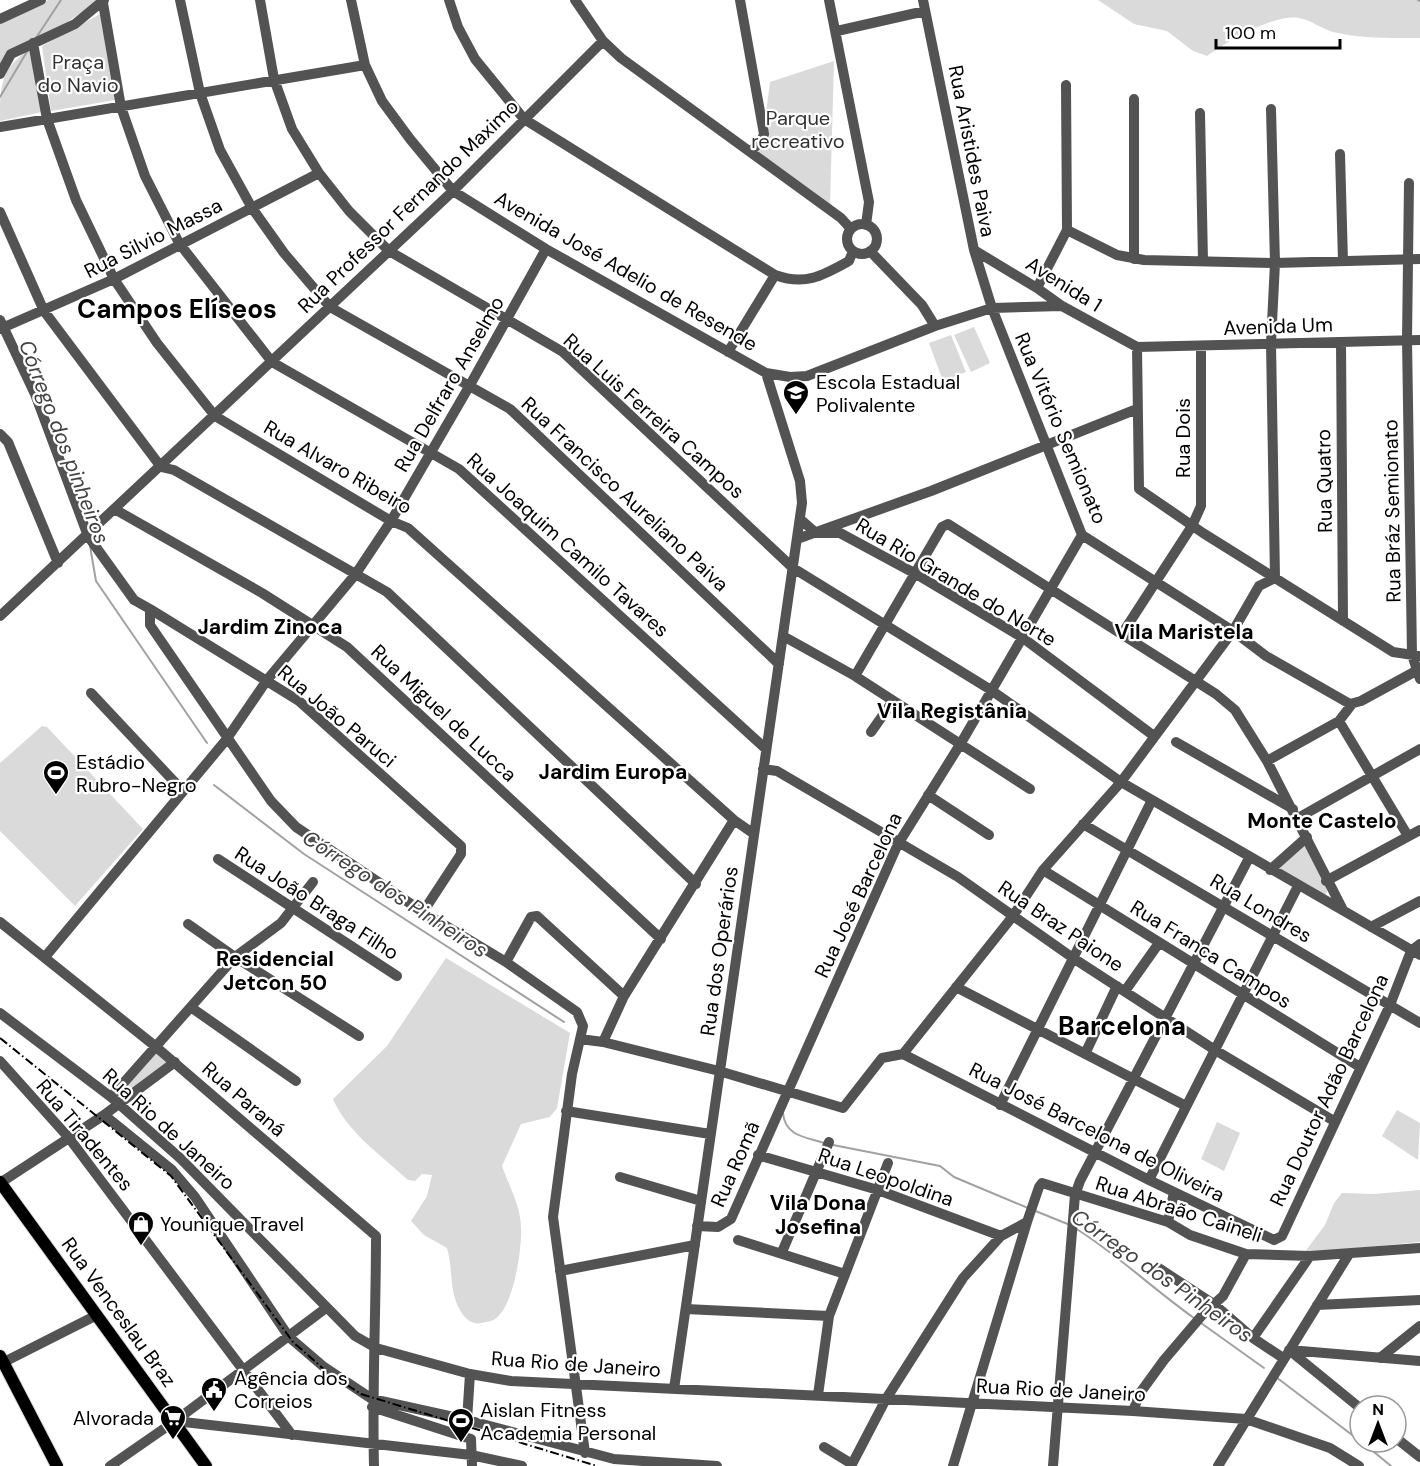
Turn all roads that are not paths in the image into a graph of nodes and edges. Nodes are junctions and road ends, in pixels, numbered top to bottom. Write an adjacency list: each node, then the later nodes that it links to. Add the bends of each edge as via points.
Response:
1 (41, 0): 11 (street)
2 (180, 0): 19 (street, Rua Francisco Aureliano Paiva)
3 (260, 0): 17 (street, Rua Luis Ferreira Campos)
4 (351, 0): 15 (street, Avenida José Adelio de Resende)
5 (449, 0): 25 (street, via 475,59)
6 (575, 0): 13 (street)
7 (740, 0): 27 (street, via 764,134)
8 (830, 0): 12 (street)
9 (103, 2): 14 (street, via 75,24); 21 (street, Rua Joaquim Camilo Tavares)
10 (924, 5): 12 (street); 39 (street, Rua Aristides Paiva)
11 (0, 19)
12 (837, 31): 34 (street, via 869,202)
13 (603, 41): 25 (street, Rua Professor Fernando Maximo); 27 (street)
14 (33, 43): 16 (street, via 11,54); 24 (street, Rua Alvaro Ribeiro)
15 (365, 65): 17 (street); 31 (street, Avenida José Adelio de Resende, via 382,101)
16 (0, 74)
17 (274, 79): 19 (street); 29 (street, Rua Luis Ferreira Campos, via 292,129)
18 (1066, 85): 36 (street)
19 (200, 93): 21 (street); 32 (street, Rua Francisco Aureliano Paiva, via 220,150)
20 (1134, 99): 43 (street)
21 (121, 107): 24 (street); 37 (street, Rua Joaquim Camilo Tavares, via 145,176)
22 (1270, 109): 48 (street)
23 (1200, 113): 46 (street)
24 (47, 119): 26 (street); 50 (street, Rua Alvaro Ribeiro, via 76,200)
25 (524, 119): 31 (street, Rua Professor Fernando Maximo); 49 (street)
26 (0, 127)
27 (751, 151): 35 (street)
28 (1340, 154): 47 (street)
29 (319, 173): 32 (street, Rua Silvio Massa); 40 (street, Rua Luis Ferreira Campos)
30 (1409, 183): 44 (street, Rua Bráz Semionato)
31 (453, 191): 38 (street, Avenida José Adelio de Resende); 40 (street, Rua Professor Fernando Maximo)
32 (252, 208): 37 (street, Rua Silvio Massa); 53 (street, Rua Francisco Aureliano Paiva)
33 (0, 212): 55 (street)
34 (867, 225): 35 (street); 42 (street, via 876,237)
35 (851, 229): 41 (street, via 847,240)
36 (1067, 230): 43 (street, via 1117,255); 51 (street)
37 (179, 243): 50 (street, Rua Silvio Massa); 66 (street, Rua Joaquim Camilo Tavares)
38 (546, 249): 56 (street, Rua Delfraro Anselmo); 65 (street, Avenida José Adelio de Resende)
39 (974, 250): 51 (street, Avenida 1); 54 (street, Rua Aristides Paiva)
40 (388, 251): 53 (street, Rua Professor Fernando Maximo); 56 (street, Rua Luis Ferreira Campos)
41 (853, 251): 42 (street); 49 (street, via 849,261 808,280)
42 (870, 251): 58 (street, via 922,305)
43 (1134, 259): 46 (street)
44 (1408, 259): 45 (street); 47 (street); 59 (street, Rua Bráz Semionato)
45 (1420, 259)
46 (1203, 261): 48 (street)
47 (1343, 261): 48 (street)
48 (1275, 262): 62 (street)
49 (775, 275): 65 (street)
50 (114, 279): 55 (street, Rua Silvio Massa); 70 (street, Rua Alvaro Ribeiro, via 157,343)
51 (1037, 288): 52 (street, Avenida 1)
52 (1062, 306): 54 (street, Avenida José Adelio de Resende); 63 (street, Avenida 1)
53 (330, 307): 66 (street, Rua Professor Fernando Maximo); 68 (street, Rua Francisco Aureliano Paiva)
54 (992, 308): 58 (street, Avenida José Adelio de Resende); 72 (street, Rua Vitório Semionato)
55 (44, 311): 57 (street, Rua Silvio Massa); 74 (street)
56 (508, 321): 68 (street, Rua Delfraro Anselmo); 84 (street, Rua Luis Ferreira Campos, via 563,352)
57 (1, 326): 81 (street, Rua João Paruci, via 35,394)
58 (935, 326): 67 (street, Avenida José Adelio de Resende, via 807,376)
59 (1407, 340): 60 (street, Avenida Um); 61 (street, Avenida Um); 99 (street, Rua Bráz Semionato)
60 (1420, 340)
61 (1341, 342): 62 (street, Avenida Um); 92 (street, Rua Quatro)
62 (1271, 343): 64 (street, Avenida Um); 87 (street)
63 (1137, 347): 64 (street, Avenida Um); 69 (street)
64 (1201, 347): 78 (street, Rua Dois, via 1201,506)
65 (728, 352): 67 (street, Avenida José Adelio de Resende)
66 (272, 362): 70 (street, Rua Professor Fernando Maximo); 73 (street, Rua Joaquim Camilo Tavares)
67 (766, 373): 76 (street, via 800,481)
68 (470, 385): 73 (street, Rua Delfraro Anselmo); 100 (street, Rua Francisco Aureliano Paiva, via 510,409)
69 (1137, 409): 72 (street); 78 (street, via 1139,489)
70 (215, 416): 74 (street, Rua Professor Fernando Maximo); 77 (street, Rua Alvaro Ribeiro)
71 (0, 434): 83 (street, via 8,442)
72 (1047, 445): 79 (street); 80 (street, Rua Vitório Semionato)
73 (430, 453): 77 (street, Rua Delfraro Anselmo); 115 (street, Rua Joaquim Camilo Tavares, via 459,469)
74 (161, 467): 75 (street, Rua Professor Fernando Maximo); 86 (street, via 174,470)
75 (116, 510): 81 (street, Rua Professor Fernando Maximo); 93 (street, Rua Miguel de Lucca)
76 (800, 519): 79 (street); 82 (street, Rua dos Operários)
77 (391, 521): 86 (street, Rua Delfraro Anselmo); 126 (street, Rua Alvaro Ribeiro, via 408,528)
78 (1192, 526): 87 (street); 88 (street, Rua Dois)
79 (816, 533): 82 (street); 85 (street, Rua Rio Grande do Norte, via 840,533)
80 (1082, 535): 88 (street, Rua Vitório Semionato); 89 (street, Rua José Barcelona)
81 (88, 536): 83 (street, Rua Professor Fernando Maximo); 90 (street, Rua João Paruci, via 134,600)
82 (797, 539): 84 (street, Rua dos Operários)
83 (58, 563): 91 (street, Rua Professor Fernando Maximo)
84 (793, 568): 94 (street, Rua Luis Ferreira Campos); 97 (street, Rua dos Operários)
85 (916, 574): 89 (street, via 942,527 948,524); 94 (street); 98 (street, Rua Rio Grande do Norte)
86 (355, 575): 93 (street, Rua Delfraro Anselmo); 141 (street, via 387,592)
87 (1275, 578): 92 (street); 95 (street, via 1259,586)
88 (1155, 582): 95 (street, Rua Vitório Semionato); 96 (street, Rua Dois)
89 (1050, 590): 96 (street); 98 (street, Rua José Barcelona)
90 (150, 609): 103 (street, Rua João Paruci); 112 (street, via 150,625)
91 (0, 616)
92 (1343, 621): 99 (street, via 1393,652)
93 (313, 623): 103 (street, Rua Delfraro Anselmo); 154 (street, Rua Miguel de Lucca, via 347,647)
94 (885, 625): 102 (street); 105 (street, Rua Luis Ferreira Campos)
95 (1233, 632): 104 (street); 108 (street, Rua Vitório Semionato, via 1266,656)
96 (1122, 634): 104 (street)
97 (783, 636): 100 (street, Rua dos Operários); 102 (street)
98 (1023, 638): 105 (street, Rua José Barcelona); 111 (street, Rua Rio Grande do Norte)
99 (1416, 656): 101 (street, Rua Bráz Semionato)
100 (779, 664): 115 (street, Rua dos Operários)
101 (1418, 675): 108 (street)
102 (855, 676): 107 (street)
103 (267, 680): 112 (street, Rua Delfraro Anselmo); 148 (street, Rua João Paruci, via 298,702 461,846 461,854)
104 (1196, 682): 111 (street); 117 (street, via 1235,710)
105 (991, 690): 113 (street, Rua José Barcelona); 120 (street, Rua Luis Ferreira Campos)
106 (91, 693): 122 (street)
107 (893, 701): 110 (street); 113 (street)
108 (1352, 704): 109 (street)
109 (1339, 721): 117 (street); 119 (street)
110 (871, 732)
111 (1154, 736): 120 (street)
112 (226, 740): 122 (street, Rua Delfraro Anselmo); 148 (street, via 271,801 296,826)
113 (961, 742): 121 (street); 123 (street, Rua José Barcelona)
114 (1176, 742): 125 (street)
115 (766, 748): 118 (street, Rua dos Operários)
116 (1420, 749): 119 (street)
117 (1267, 761): 125 (street)
118 (764, 769): 129 (street, Rua dos Operários); 133 (street, Rua Braz Paione, via 777,771)
119 (1372, 778): 125 (street); 131 (street)
120 (1121, 782): 124 (street, Rua Luis Ferreira Campos); 127 (street)
121 (1030, 789)
122 (183, 791): 157 (street, Rua Delfraro Anselmo)
123 (928, 795): 130 (street); 133 (street, Rua José Barcelona)
124 (1152, 800): 134 (street); 135 (street, Rua Luis Ferreira Campos)
125 (1296, 814): 132 (street)
126 (734, 820): 129 (street, Rua Alvaro Ribeiro); 141 (street)
127 (1083, 824): 134 (street, Rua Londres); 137 (street)
128 (1420, 830): 131 (street)
129 (754, 834): 183 (street, Rua dos Operários)
130 (989, 835)
131 (1408, 836): 139 (street)
132 (1306, 837): 138 (street); 139 (street)
133 (898, 844): 149 (street, Rua Braz Paione, via 958,877); 186 (street, Rua José Barcelona)
134 (1127, 850): 144 (street); 145 (street, Rua Londres)
135 (1249, 858): 138 (street, Rua Luis Ferreira Campos); 145 (street)
136 (218, 859): 146 (street, Rua João Braga Filho)
137 (1043, 870): 144 (street, Rua Franca Campos); 149 (street)
138 (1270, 870): 142 (street, Rua Luis Ferreira Campos)
139 (1326, 881): 147 (street)
140 (314, 882): 146 (street)
141 (696, 884): 154 (street)
142 (1298, 886): 147 (street, Rua Luis Ferreira Campos); 153 (street)
143 (1420, 901): 152 (street)
144 (1099, 906): 155 (street, Rua Franca Campos); 159 (street)
145 (1223, 907): 153 (street, Rua Londres); 161 (street)
146 (293, 909): 158 (street, via 281,923); 162 (street, Rua João Braga Filho)
147 (1344, 911): 152 (street, Rua Luis Ferreira Campos)
148 (423, 912): 160 (street)
149 (1012, 915): 159 (street, Rua Braz Paione); 163 (street)
150 (0, 922): 157 (street, Rua Paraná)
151 (188, 924): 158 (street)
152 (1371, 927): 156 (street, Rua Luis Ferreira Campos)
153 (1273, 936): 165 (street); 167 (street, Rua Londres)
154 (661, 939): 166 (street)
155 (1159, 943): 161 (street, Rua Franca Campos); 164 (street)
156 (1417, 950): 167 (street, Rua Doutor Adão Barcelona)
157 (45, 957): 176 (street, Rua Paraná)
158 (235, 957): 168 (street); 173 (street)
159 (1073, 958): 164 (street, Rua Braz Paione); 172 (street)
160 (506, 962): 166 (street, via 531,917 537,916); 174 (street, via 577,1012 583,1026)
161 (1193, 964): 165 (street, Rua Franca Campos); 170 (street)
162 (397, 976)
163 (956, 987): 172 (street); 178 (street)
164 (1121, 989): 170 (street, Rua Braz Paione); 179 (street)
165 (1243, 995): 177 (street); 182 (street, Rua Franca Campos)
166 (624, 996): 175 (street)
167 (1390, 1005): 171 (street, Rua Londres); 182 (street, Rua Doutor Adão Barcelona)
168 (192, 1008): 176 (street); 185 (street)
169 (0, 1013): 187 (street, Rua Rio de Janeiro)
170 (1166, 1017): 177 (street, Rua Braz Paione); 184 (street)
171 (1420, 1023)
172 (1038, 1029): 179 (street); 188 (street)
173 (359, 1035)
174 (580, 1039): 175 (street); 190 (street)
175 (603, 1042): 183 (street)
176 (155, 1046): 181 (street, Rua Paraná); 187 (street)
177 (1215, 1050): 189 (street); 192 (street, Rua Braz Paione)
178 (903, 1054): 186 (street, via 882,1058 843,1108); 188 (street, Rua José Barcelona de Oliveira)
179 (1085, 1054): 184 (street)
180 (0, 1061): 194 (street, Rua Tiradentes)
181 (175, 1062): 187 (street); 232 (street, Rua Paraná, via 376,1236)
182 (1360, 1067): 192 (street, Rua Doutor Adão Barcelona)
183 (719, 1071): 186 (street); 193 (street, Rua dos Operários)
184 (1133, 1079): 189 (street); 196 (street)
185 (296, 1081)
186 (788, 1091): 197 (street, Rua Romã)
187 (115, 1101): 191 (street); 224 (street, Rua Rio de Janeiro, via 180,1158)
188 (1000, 1105): 196 (street, Rua José Barcelona de Oliveira)
189 (1186, 1106): 201 (street)
190 (566, 1111): 193 (street); 220 (street, via 553,1217)
191 (104, 1115): 194 (street); 230 (street, via 172,1170 195,1197)
192 (1334, 1121): 212 (street, Rua Doutor Adão Barcelona, via 1282,1236)
193 (710, 1134): 206 (street, Rua dos Operários)
194 (69, 1138): 202 (street); 237 (street, Rua Tiradentes)
195 (829, 1142): 199 (street)
196 (1095, 1152): 201 (street, Rua José Barcelona de Oliveira); 205 (street)
197 (758, 1155): 199 (street, Rua Leopoldina); 209 (street, Rua Romã, via 731,1219 718,1227)
198 (888, 1163): 203 (street)
199 (815, 1171): 203 (street, Rua Leopoldina); 215 (street)
200 (620, 1177): 206 (street)
201 (1149, 1180): 204 (street, Rua José Barcelona de Oliveira)
202 (0, 1183): 227 (main road, Rua Venceslau Braz)
203 (878, 1190): 210 (street, Rua Leopoldina); 221 (street)
204 (1174, 1192): 208 (street); 212 (street, Rua José Barcelona de Oliveira)
205 (1076, 1195): 207 (street, Rua Abraão Caineli, via 1045,1183 1039,1186); 208 (street, Rua Abraão Caineli); 246 (street)
206 (701, 1201): 209 (street, Rua dos Operários)
207 (1027, 1222): 210 (street); 245 (street)
208 (1168, 1222): 216 (street, Rua Abraão Caineli, via 1190,1235)
209 (697, 1226): 213 (street, Rua dos Operários)
210 (1001, 1236): 242 (street, via 963,1278)
211 (738, 1239): 215 (street)
212 (1274, 1240)
213 (695, 1245): 220 (street); 226 (street, Rua dos Operários)
214 (1420, 1248): 217 (street, Rua Abraão Caineli)
215 (782, 1252): 221 (street)
216 (1246, 1254): 218 (street, Rua Abraão Caineli); 225 (street, via 1228,1289)
217 (1349, 1254): 218 (street, Rua Abraão Caineli); 223 (street)
218 (1310, 1256): 231 (street)
219 (1157, 1267): 225 (street)
220 (560, 1271): 239 (street)
221 (845, 1274): 228 (street)
222 (1420, 1300): 223 (street)
223 (1317, 1305): 233 (street)
224 (326, 1308): 230 (street); 232 (street, Rua Rio de Janeiro, via 355,1336)
225 (1211, 1308): 231 (street); 247 (street, via 1164,1359 1140,1393)
226 (686, 1309): 228 (street); 240 (street, Rua dos Operários)
227 (95, 1316): 235 (street); 250 (main road, Rua Venceslau Braz)
228 (829, 1316): 241 (street)
229 (1420, 1326): 234 (street)
230 (289, 1337): 237 (street); 244 (street)
231 (1253, 1338): 233 (street)
232 (376, 1348): 238 (street, Rua Rio de Janeiro); 244 (street, Rua Paraná)
233 (1286, 1354): 234 (street); 243 (street); 248 (street)
234 (1380, 1358): 236 (street)
235 (1, 1361): 259 (main road)
236 (1420, 1361)
237 (242, 1368): 250 (street); 251 (street, Rua Tiradentes)
238 (470, 1374): 239 (street, Rua Rio de Janeiro, via 511,1381); 249 (street)
239 (577, 1384): 240 (street, Rua Rio de Janeiro); 255 (street)
240 (674, 1389): 241 (street, Rua Rio de Janeiro)
241 (818, 1395): 242 (street, Rua Rio de Janeiro)
242 (886, 1399): 245 (street, Rua Rio de Janeiro); 258 (street)
243 (1348, 1399)
244 (372, 1403): 249 (street); 252 (street, Rua Paraná); 257 (street, via 471,1439)
245 (972, 1403): 246 (street, Rua Rio de Janeiro); 265 (street)
246 (1058, 1407): 247 (street, Rua Rio de Janeiro); 266 (street)
247 (1133, 1411): 248 (street, Rua Rio de Janeiro)
248 (1246, 1419): 267 (street); 268 (street, Rua Rio de Janeiro, via 1330,1448)
249 (467, 1420): 255 (street)
250 (175, 1421): 251 (street); 260 (street); 261 (main road, Rua Venceslau Braz)
251 (292, 1435): 252 (street)
252 (373, 1444): 257 (street); 262 (street, Rua Paraná)
253 (824, 1447): 258 (street)
254 (1408, 1448): 256 (street)
255 (585, 1453): 264 (street, via 633,1462)
256 (1420, 1457)
257 (471, 1461): 263 (street)
258 (851, 1465)
259 (57, 1466)
260 (110, 1466)
261 (206, 1466)
262 (374, 1466)
263 (522, 1466)
264 (717, 1466)
265 (953, 1466)
266 (1053, 1466)
267 (1218, 1466)
268 (1359, 1466)

